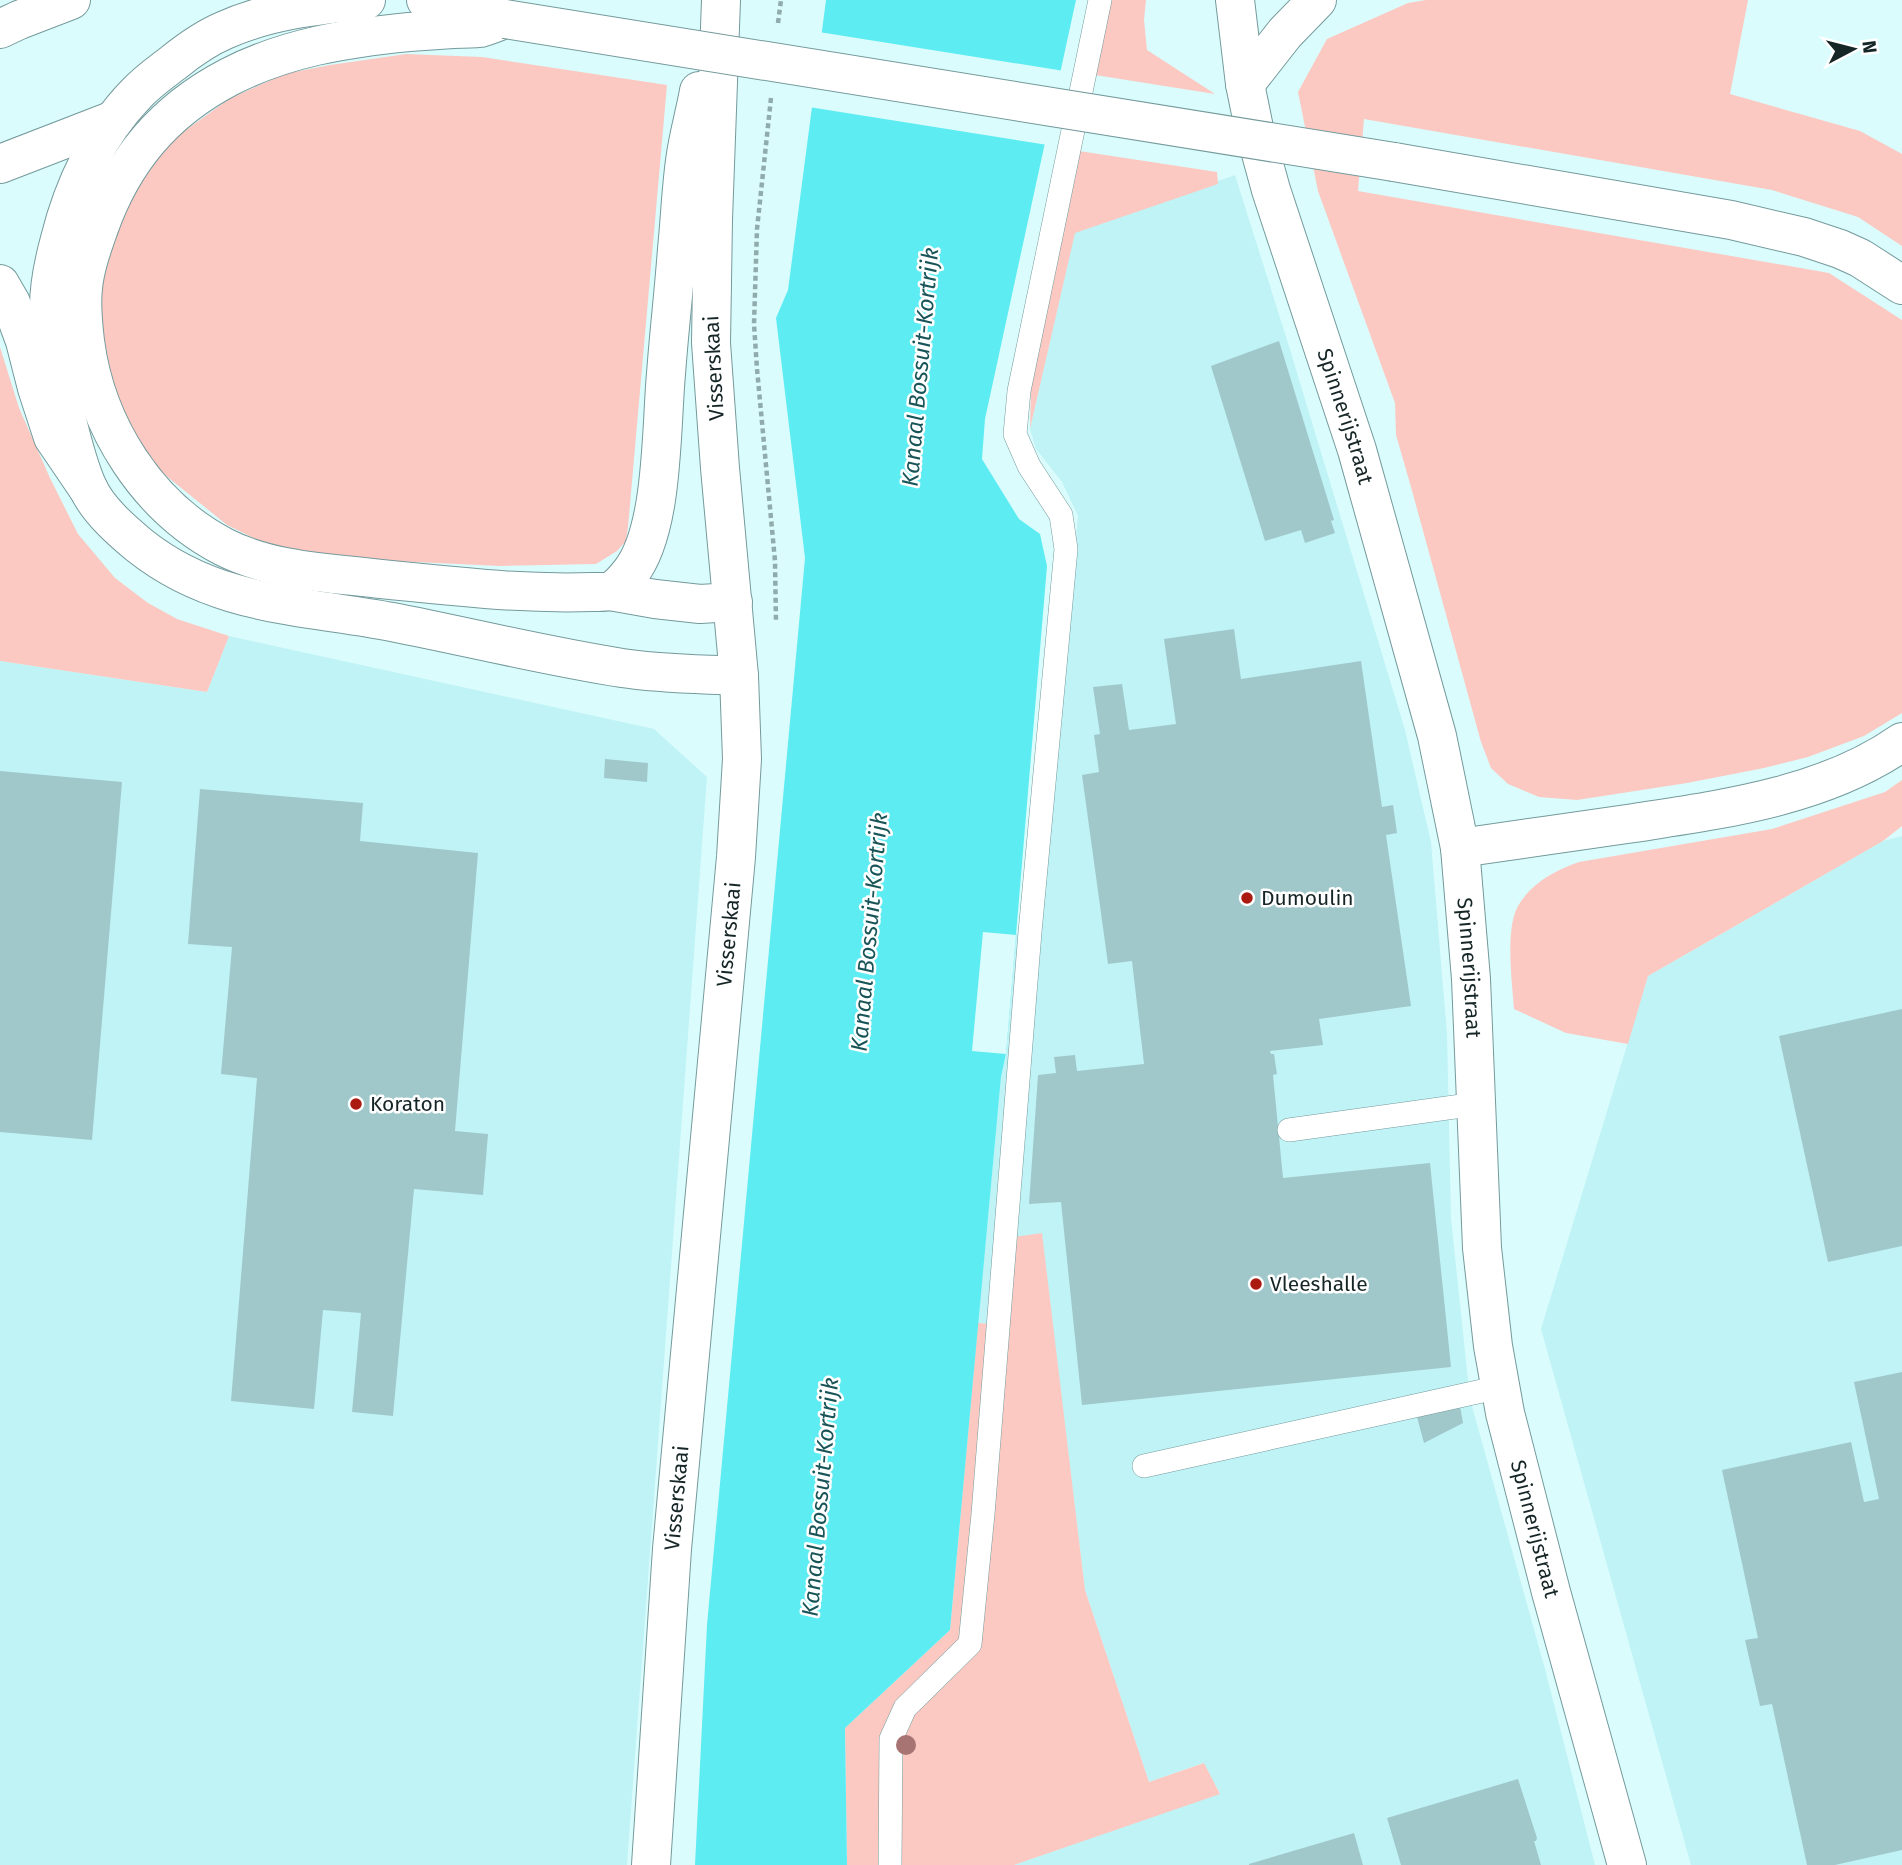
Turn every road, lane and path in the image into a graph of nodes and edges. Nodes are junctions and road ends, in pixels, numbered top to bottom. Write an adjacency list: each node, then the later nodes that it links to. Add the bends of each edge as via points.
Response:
1 (71, 0): 10 (main road)
2 (366, 0): 15 (main road, via 272,13 222,31 158,75)
3 (426, 0): 9 (main road, via 481,6)
4 (720, 0): 21 (main road, via 685,160 658,485 639,561); 22 (main road, Visserskaai, via 711,343)
5 (781, 0): 11 (path)
6 (1100, 0): 31 (lane, via 1019,391 1015,434 1029,466 1061,515 1066,549 970,1644 905,1708 891,1739)
7 (1235, 0): 13 (main road, Spinnerijstraat)
8 (1317, 0): 13 (main road)
9 (505, 19): 12 (main road, via 480,28 410,32 313,46 275,56); 18 (main road, bridge, via 1731,220 1840,249)
10 (0, 29)
11 (777, 33)
12 (226, 79): 15 (main road); 21 (main road, via 178,109 140,149 118,183 90,252 82,302 90,368 115,437 142,479 202,534 223,547 274,564 500,590)
13 (1245, 84): 25 (main road, Spinnerijstraat, via 1271,190 1357,450 1437,736)
14 (772, 86): 19 (path)
15 (114, 120): 16 (main road); 20 (main road, via 73,198 55,259 50,299 59,387)
16 (0, 164)
17 (0, 284): 20 (main road, via 12,303 53,437)
18 (1902, 285)
19 (754, 288)
20 (89, 490): 23 (main road, via 125,533 162,561 214,588 245,597 625,668)
21 (610, 591): 22 (main road, via 700,604)
22 (733, 603): 23 (main road, Visserskaai)
23 (739, 676): 30 (main road, Visserskaai, via 742,759 736,857 672,1549)
24 (1902, 742): 25 (main road, via 1857,768 1788,794 1708,812)
25 (1460, 848): 26 (main road, Spinnerijstraat)
26 (1476, 1104): 27 (lane); 28 (main road, Spinnerijstraat, via 1482,1248)
27 (1289, 1130)
28 (1500, 1387): 29 (lane); 32 (main road, Spinnerijstraat)
29 (1144, 1466)
30 (651, 1865)
31 (890, 1865)
32 (1627, 1865)

